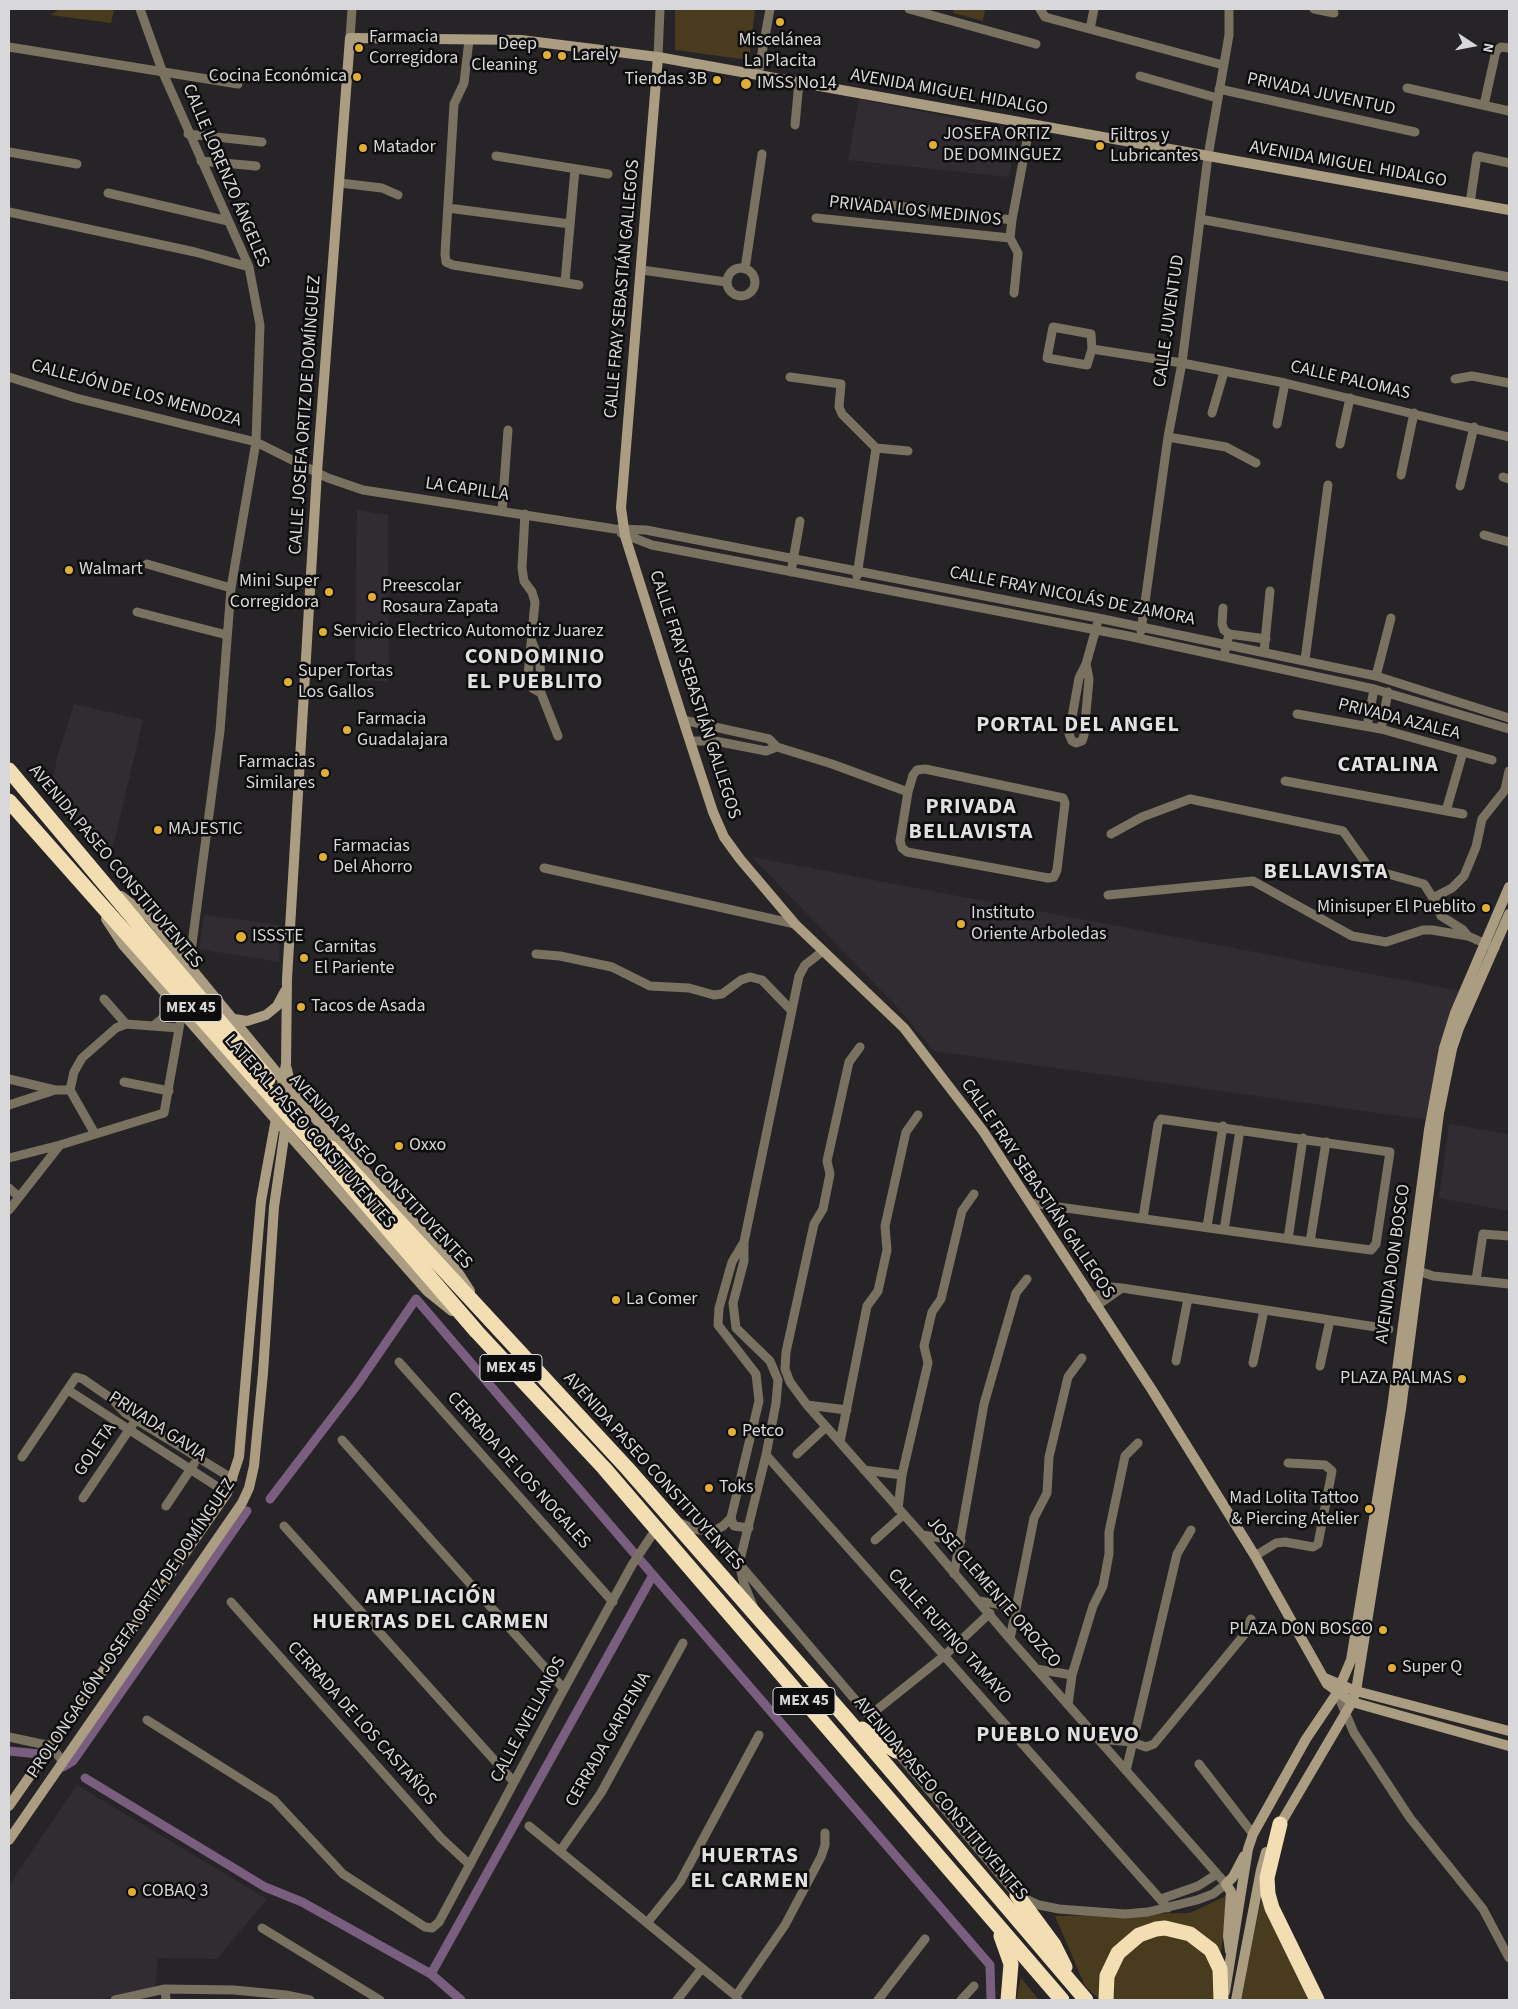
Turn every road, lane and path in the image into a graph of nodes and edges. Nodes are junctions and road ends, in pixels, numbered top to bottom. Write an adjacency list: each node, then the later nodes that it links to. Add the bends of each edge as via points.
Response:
1 (140, 9): 19 (street, CALLE LORENZO ÁNGELES)
2 (352, 9): 12 (street, CALLE JOSEFA ORTIZ DE DOMÍNGUEZ)
3 (660, 9): 17 (street, CALLE FRAY SEBASTIÁN GALLEGOS)
4 (770, 9): 20 (street)
5 (909, 9): 14 (street)
6 (1040, 9): 11 (street, via 1045,17)
7 (1094, 9): 11 (street)
8 (1230, 9): 18 (street, CALLE JUVENTUD)
9 (1314, 9): 10 (street)
10 (1334, 13)
11 (1090, 29): 18 (street)
12 (350, 38): 13 (street, AVENIDA MIGUEL HIDALGO); 43 (street, CALLE JOSEFA ORTIZ DE DOMÍNGUEZ)
13 (469, 40): 17 (street, AVENIDA MIGUEL HIDALGO, via 520,40); 48 (street, via 464,83 454,104)
14 (1036, 44)
15 (9, 48): 19 (street)
16 (1509, 48): 26 (street, via 1501,47 1496,51)
17 (658, 57): 20 (street, AVENIDA MIGUEL HIDALGO); 59 (street, CALLE FRAY SEBASTIÁN GALLEGOS)
18 (1224, 65): 25 (street, CALLE JUVENTUD)
19 (162, 73): 23 (street); 31 (street, CALLE LORENZO ÁNGELES)
20 (758, 75): 22 (street, AVENIDA MIGUEL HIDALGO)
21 (1140, 76): 25 (street, PRIVADA JUVENTUD)
22 (799, 82): 28 (street, AVENIDA MIGUEL HIDALGO); 29 (street)
23 (238, 84)
24 (1407, 88): 26 (street)
25 (1218, 94): 30 (street, PRIVADA JUVENTUD); 36 (street, CALLE JUVENTUD)
26 (1484, 105): 27 (street)
27 (1509, 111)
28 (1030, 124): 36 (street, AVENIDA MIGUEL HIDALGO); 53 (street, PRIVADA LOS MEDINOS)
29 (795, 125)
30 (1415, 132)
31 (188, 134): 32 (street); 37 (street, CALLE LORENZO ÁNGELES)
32 (262, 142)
33 (9, 152): 39 (street)
34 (762, 154): 58 (street)
35 (496, 156): 41 (street)
36 (1208, 156): 47 (street, AVENIDA MIGUEL HIDALGO); 52 (street, CALLE JUVENTUD)
37 (201, 161): 40 (street); 54 (street, CALLE LORENZO ÁNGELES)
38 (1509, 163): 47 (street, via 1477,156)
39 (77, 164)
40 (256, 166)
41 (575, 169): 42 (street); 55 (street)
42 (608, 174)
43 (340, 183): 45 (street, via 382,188); 86 (street, CALLE JOSEFA ORTIZ DE DOMÍNGUEZ)
44 (108, 193): 54 (street)
45 (398, 195)
46 (857, 201): 53 (street, PRIVADA LOS MEDINOS)
47 (1470, 203): 49 (street, AVENIDA MIGUEL HIDALGO)
48 (448, 208): 55 (street); 61 (street, via 446,262)
49 (1509, 210)
50 (9, 212): 57 (street, via 195,252)
51 (816, 218): 56 (street, PRIVADA LOS MEDINOS)
52 (1200, 219): 60 (street); 66 (street, CALLE JUVENTUD)
53 (1012, 220): 56 (street, PRIVADA LOS MEDINOS)
54 (228, 221): 57 (street, CALLE LORENZO ÁNGELES)
55 (570, 224): 61 (street)
56 (1010, 238): 64 (street, PRIVADA LOS MEDINOS, via 1018,253)
57 (249, 267): 81 (street, CALLE LORENZO ÁNGELES, via 260,325)
58 (745, 269): 62 (street, via 734,269); 62 (street, via 754,278 754,289 750,294 734,295)
59 (642, 270): 62 (street); 93 (street, CALLE FRAY SEBASTIÁN GALLEGOS)
60 (1509, 277)
61 (565, 282): 63 (street)
62 (726, 282)
63 (579, 285)
64 (1014, 293)
65 (1092, 350): 65 (street, via 1091,334 1053,327 1046,353 1050,360 1087,365); 66 (street, CALLE PALOMAS)
66 (1182, 362): 67 (street, CALLE PALOMAS); 79 (street, CALLE JUVENTUD)
67 (1224, 372): 71 (street, CALLE PALOMAS); 74 (street)
68 (9, 377): 81 (street, CALLEJÓN DE LOS MENDOZA, via 76,398)
69 (790, 377): 83 (street, via 840,384 839,407 842,414)
70 (1455, 379): 72 (street, via 1472,376)
71 (1285, 383): 73 (street, CALLE PALOMAS); 76 (street)
72 (1509, 383)
73 (1350, 398): 75 (street, CALLE PALOMAS); 82 (street)
74 (1212, 413)
75 (1414, 413): 77 (street, CALLE PALOMAS); 87 (street)
76 (1277, 424)
77 (1474, 427): 80 (street, CALLE PALOMAS); 89 (street)
78 (508, 430): 90 (street)
79 (1168, 437): 85 (street, via 1226,447); 107 (street, CALLE JUVENTUD)
80 (1509, 437)
81 (256, 442): 86 (street); 101 (street, CALLE LORENZO ÁNGELES)
82 (1340, 444)
83 (876, 448): 84 (street); 98 (street)
84 (908, 451)
85 (1256, 463)
86 (317, 472): 90 (street, LA CAPILLA, via 363,490); 155 (street, CALLE JOSEFA ORTIZ DE DOMÍNGUEZ)
87 (1401, 474)
88 (1328, 485): 116 (street)
89 (1460, 486)
90 (502, 511): 91 (street, LA CAPILLA)
91 (525, 514): 93 (street, LA CAPILLA); 129 (street, via 522,568 534,602 528,675 532,688 541,693)
92 (800, 521): 96 (street)
93 (621, 531): 96 (street, CALLE FRAY NICOLÁS DE ZAMORA, via 646,530); 99 (street, CALLE FRAY NICOLÁS DE ZAMORA, via 652,545); 125 (street, CALLE FRAY SEBASTIÁN GALLEGOS)
94 (1484, 535): 95 (street)
95 (1509, 542)
96 (793, 559): 98 (street, CALLE FRAY NICOLÁS DE ZAMORA); 99 (street)
97 (147, 564): 101 (street)
98 (858, 571): 100 (street); 105 (street, CALLE FRAY NICOLÁS DE ZAMORA)
99 (791, 572): 100 (street, CALLE FRAY NICOLÁS DE ZAMORA)
100 (856, 585): 108 (street, CALLE FRAY NICOLÁS DE ZAMORA)
101 (231, 588): 110 (street, CALLE LORENZO ÁNGELES)
102 (1270, 590): 112 (street)
103 (1223, 608): 109 (street, via 1222,624)
104 (137, 612): 110 (street)
105 (1098, 618): 107 (street, CALLE FRAY NICOLÁS DE ZAMORA); 108 (street)
106 (1391, 618): 119 (street)
107 (1142, 627): 111 (street, CALLE JUVENTUD); 113 (street, CALLE FRAY NICOLÁS DE ZAMORA)
108 (1095, 630): 111 (street, CALLE FRAY NICOLÁS DE ZAMORA); 117 (street)
109 (1229, 634): 112 (street); 113 (street)
110 (227, 635): 154 (street, CALLE LORENZO ÁNGELES, via 220,731)
111 (1140, 638): 115 (street, CALLE FRAY NICOLÁS DE ZAMORA)
112 (1266, 639): 114 (street)
113 (1226, 645): 114 (street, CALLE FRAY NICOLÁS DE ZAMORA); 115 (street)
114 (1264, 652): 116 (street, CALLE FRAY NICOLÁS DE ZAMORA)
115 (1224, 657): 120 (street, CALLE FRAY NICOLÁS DE ZAMORA)
116 (1305, 660): 118 (street, CALLE FRAY NICOLÁS DE ZAMORA)
117 (1086, 664): 117 (street, via 1079,678 1069,734 1076,743 1082,741 1084,735 1089,679)
118 (1359, 672): 119 (street, CALLE FRAY NICOLÁS DE ZAMORA); 120 (street)
119 (1376, 676): 124 (street, CALLE FRAY NICOLÁS DE ZAMORA)
120 (1357, 685): 121 (street, CALLE FRAY NICOLÁS DE ZAMORA)
121 (1374, 689): 122 (street, CALLE FRAY NICOLÁS DE ZAMORA); 126 (street)
122 (1388, 692): 127 (street); 128 (street, CALLE FRAY NICOLÁS DE ZAMORA)
123 (1297, 714): 126 (street, PRIVADA AZALEA)
124 (1509, 718)
125 (683, 720): 130 (street, CALLE FRAY SEBASTIÁN GALLEGOS); 131 (street, via 768,739)
126 (1367, 726): 127 (street, PRIVADA AZALEA)
127 (1381, 729): 132 (street, PRIVADA AZALEA)
128 (1509, 730)
129 (558, 736)
130 (690, 741): 131 (street, via 715,740 766,751); 149 (street, CALLE FRAY SEBASTIÁN GALLEGOS, via 724,836)
131 (777, 747): 137 (street)
132 (1463, 752): 133 (street, PRIVADA AZALEA); 139 (street)
133 (1492, 760)
134 (9, 770): 143 (highway, AVENIDA PASEO CONSTITUYENTES / MEX 45)
135 (1509, 771): 147 (street, via 1505,790 1482,819 1476,847 1464,876 1452,888)
136 (1285, 781): 139 (street)
137 (908, 792): 137 (street, via 900,841 907,852 1048,878 1054,877 1058,870 1063,798 925,769 913,774)
138 (9, 801): 146 (highway, AVENIDA PASEO CONSTITUYENTES / MEX 45)
139 (1446, 811): 140 (street)
140 (1463, 814)
141 (1110, 834): 147 (street, via 1185,799 1199,801 1343,831 1370,870 1424,884)
142 (544, 868): 149 (street)
143 (106, 885): 154 (street, LATERAL PASEO CONSITUYENTES, via 149,917); 202 (highway, AVENIDA PASEO CONSTITUYENTES / MEX 45)
144 (1509, 887): 151 (street, AVENIDA DON BOSCO)
145 (1108, 894): 150 (street, via 1253,881 1352,936 1386,942 1428,929)
146 (91, 895): 157 (street, LATERAL PASEO CONSITUYENTES, via 123,945); 202 (highway, AVENIDA PASEO CONSTITUYENTES / MEX 45, bridge, via 325,1156)
147 (1432, 898): 150 (street, via 1441,916)
148 (1509, 914): 151 (street, AVENIDA DON BOSCO)
149 (795, 924): 152 (street, CALLE FRAY SEBASTIÁN GALLEGOS)
150 (1468, 936): 151 (street)
151 (1490, 946): 179 (street, AVENIDA DON BOSCO, via 1452,1020)
152 (823, 950): 158 (street, via 805,965 799,976); 192 (street, CALLE FRAY SEBASTIÁN GALLEGOS, via 904,1028 983,1131)
153 (536, 954): 158 (street, via 612,967 650,986 689,988 714,995 722,994 741,980 756,978 762,980)
154 (189, 967): 159 (street, LATERAL PASEO CONSITUYENTES)
155 (287, 985): 159 (street, via 281,1000 266,1015 247,1021); 164 (street, CALLE JOSEFA ORTIZ DE DOMÍNGUEZ)
156 (104, 999): 160 (street)
157 (180, 1010): 161 (street); 162 (street); 175 (street, LATERAL PASEO CONSITUYENTES)
158 (791, 1010): 200 (street)
159 (234, 1020): 165 (street, LATERAL PASEO CONSITUYENTES)
160 (126, 1024): 161 (street); 170 (street, via 116,1028 82,1058 74,1072)
161 (153, 1026): 162 (street)
162 (180, 1028): 171 (street)
163 (860, 1047): 220 (street, JOSE CLEMENTE OROZCO, via 849,1062 828,1161 830,1174 823,1209 814,1224 786,1352 785,1369 790,1382)
164 (286, 1064): 165 (street, CALLE JOSEFA ORTIZ DE DOMÍNGUEZ); 168 (street, CALLE JOSEFA ORTIZ DE DOMÍNGUEZ)
165 (282, 1078): 168 (street, LATERAL PASEO CONSITUYENTES); 175 (street, CALLE JOSEFA ORTIZ DE DOMÍNGUEZ)
166 (9, 1079): 169 (street)
167 (124, 1082): 171 (street)
168 (291, 1088): 173 (street, LATERAL PASEO CONSITUYENTES); 177 (street, CALLE JOSEFA ORTIZ DE DOMÍNGUEZ)
169 (55, 1090): 170 (street); 172 (street)
170 (70, 1090): 180 (street)
171 (169, 1091): 180 (street, via 166,1107 160,1115)
172 (9, 1105)
173 (310, 1113): 181 (street, LATERAL PASEO CONSITUYENTES); 184 (street, via 309,1132)
174 (918, 1115): 221 (street, via 906,1132 885,1226 887,1250 880,1283 867,1306)
175 (275, 1119): 177 (street, LATERAL PASEO CONSITUYENTES); 191 (street, PROLONGACIÓN JOSEFA ORTIZ DE DOMÍNGUEZ)
176 (1223, 1126): 178 (street); 195 (street, via 1161,1119); 196 (street)
177 (284, 1129): 184 (street, LATERAL PASEO CONSITUYENTES); 193 (street, PROLONGACIÓN JOSEFA ORTIZ DE DOMÍNGUEZ)
178 (1240, 1130): 182 (street); 197 (street)
179 (1433, 1132): 203 (street, AVENIDA DON BOSCO); 267 (street, AVENIDA DON BOSCO, via 1353,1652)
180 (95, 1134): 185 (street)
181 (331, 1136): 187 (street, via 318,1138); 210 (street, LATERAL PASEO CONSITUYENTES, via 452,1263)
182 (1303, 1138): 183 (street); 199 (street)
183 (1326, 1142): 201 (street); 201 (street, via 1384,1150 1390,1152 1390,1161 1374,1248)
184 (297, 1144): 187 (street, LATERAL PASEO CONSITUYENTES)
185 (60, 1145): 186 (street); 190 (street)
186 (9, 1158)
187 (313, 1161): 213 (street, LATERAL PASEO CONSITUYENTES, via 427,1291)
188 (9, 1188): 190 (street)
189 (974, 1194): 235 (street, via 962,1211 941,1298 932,1312 924,1346 928,1363)
190 (19, 1197): 194 (street)
191 (261, 1201): 193 (street, via 267,1201); 236 (street, PROLONGACIÓN JOSEFA ORTIZ DE DOMÍNGUEZ, via 240,1447)
192 (1030, 1203): 195 (street); 208 (street, CALLE FRAY SEBASTIÁN GALLEGOS)
193 (274, 1207): 285 (street, PROLONGACIÓN JOSEFA ORTIZ DE DOMÍNGUEZ, via 264,1373 249,1488 242,1503)
194 (9, 1210)
195 (1142, 1218): 196 (street)
196 (1207, 1228): 197 (street)
197 (1224, 1230): 199 (street)
198 (1509, 1236): 205 (street, via 1483,1234)
199 (1288, 1239): 201 (street)
200 (744, 1242): 229 (street, via 744,1261 733,1303 736,1328 770,1361 778,1380); 241 (street, via 732,1262 719,1308 718,1325 756,1374 759,1401)
201 (1310, 1242)
202 (430, 1266): 210 (highway, AVENIDA PASEO CONSTITUYENTES / MEX 45); 213 (highway, AVENIDA PASEO CONSTITUYENTES / MEX 45)
203 (1419, 1271): 205 (street, via 1433,1276); 268 (street, AVENIDA DON BOSCO, via 1401,1409)
204 (1027, 1279): 250 (street, via 1016,1293 984,1404)
205 (1476, 1280): 206 (street)
206 (1509, 1284)
207 (1188, 1298): 208 (street, via 1122,1288); 209 (street); 215 (street)
208 (1094, 1302): 251 (street, CALLE FRAY SEBASTIÁN GALLEGOS)
209 (1264, 1310): 211 (street); 217 (street)
210 (490, 1320): 242 (highway, AVENIDA PASEO CONSTITUYENTES / MEX 45)
211 (1330, 1320): 212 (street); 218 (street)
212 (1389, 1329)
213 (477, 1332): 244 (highway, AVENIDA PASEO CONSTITUYENTES / MEX 45)
214 (1082, 1358): 257 (street, via 1068,1377 1049,1457 1047,1494 1034,1518)
215 (1176, 1361)
216 (399, 1362): 256 (street, CERRADA DE LOS NOGALES)
217 (1253, 1363)
218 (1320, 1366)
219 (68, 1390): 222 (street, PRIVADA GAVIA, via 76,1377 83,1379); 224 (street, PRIVADA GAVIA); 230 (street)
220 (807, 1405): 221 (street); 223 (street, JOSE CLEMENTE OROZCO)
221 (846, 1410): 226 (street)
222 (136, 1420): 224 (street, GOLETA); 231 (street, PRIVADA GAVIA)
223 (826, 1427): 226 (street, JOSE CLEMENTE OROZCO); 228 (street)
224 (130, 1429): 233 (street, PRIVADA GAVIA); 238 (street, GOLETA)
225 (342, 1440): 266 (street)
226 (840, 1442): 234 (street, JOSE CLEMENTE OROZCO)
227 (1138, 1443): 265 (street, via 1126,1456 1109,1532 1103,1586 1093,1606)
228 (796, 1454)
229 (766, 1455): 245 (street); 263 (street, CALLE RUFINO TAMAYO)
230 (22, 1457)
231 (198, 1457): 233 (street); 236 (street, PRIVADA GAVIA)
232 (1288, 1463): 251 (street, via 1325,1466 1332,1471 1318,1545 1283,1542 1269,1546)
233 (191, 1469): 237 (street, PRIVADA GAVIA); 239 (street)
234 (864, 1470): 235 (street); 240 (street, JOSE CLEMENTE OROZCO)
235 (902, 1475): 240 (street)
236 (233, 1479): 237 (street, PROLONGACIÓN JOSEFA ORTIZ DE DOMÍNGUEZ)
237 (227, 1493): 282 (street, PROLONGACIÓN JOSEFA ORTIZ DE DOMÍNGUEZ)
238 (83, 1498)
239 (166, 1506)
240 (900, 1512): 248 (street, JOSE CLEMENTE OROZCO); 249 (street)
241 (730, 1518): 245 (street, via 734,1526); 247 (street)
242 (672, 1520): 247 (street); 259 (highway, AVENIDA PASEO CONSTITUYENTES / MEX 45)
243 (284, 1526): 288 (street)
244 (656, 1528): 256 (street, CALLE AVELLANOS); 304 (highway, AVENIDA PASEO CONSTITUYENTES / MEX 45)
245 (749, 1528): 252 (street)
246 (1191, 1530): 281 (street, via 1177,1554)
247 (712, 1532): 252 (street)
248 (922, 1535): 250 (street); 253 (street, JOSE CLEMENTE OROZCO)
249 (875, 1540)
250 (961, 1541): 253 (street)
251 (1255, 1556): 267 (street, CALLE FRAY SEBASTIÁN GALLEGOS, via 1327,1684)
252 (739, 1564): 259 (street); 272 (street)
253 (954, 1574): 254 (street, JOSE CLEMENTE OROZCO)
254 (979, 1601): 257 (street); 258 (street, JOSE CLEMENTE OROZCO)
255 (231, 1602): 297 (street, CERRADA DE LOS CASTAÑOS, via 441,1838)
256 (613, 1602): 266 (street, CALLE AVELLANOS)
257 (1015, 1607): 261 (street)
258 (990, 1614): 261 (street, JOSE CLEMENTE OROZCO); 263 (street)
259 (759, 1619): 273 (highway, AVENIDA PASEO CONSTITUYENTES / MEX 45)
260 (1251, 1619): 281 (street, via 1244,1635 1157,1741 1146,1747)
261 (1010, 1639): 264 (street, JOSE CLEMENTE OROZCO)
262 (683, 1643): 296 (street, CERRADA GARDENIA, via 602,1793)
263 (944, 1656): 272 (street); 301 (street, CALLE RUFINO TAMAYO)
264 (1036, 1670): 265 (street); 270 (street, JOSE CLEMENTE OROZCO)
265 (1072, 1675): 270 (street)
266 (564, 1689): 288 (street, CALLE AVELLANOS)
267 (1339, 1689): 268 (street); 269 (street); 271 (street, CALLE FRAY SEBASTIÁN GALLEGOS); 275 (street, AVENIDA DON BOSCO)
268 (1356, 1691): 269 (street, AVENIDA DON BOSCO); 276 (street)
269 (1352, 1702): 271 (street, AVENIDA DON BOSCO); 283 (street)
270 (1068, 1705): 279 (street, JOSE CLEMENTE OROZCO)
271 (1345, 1714): 280 (street, AVENIDA DON BOSCO); 307 (street, CALLE FRAY SEBASTIÁN GALLEGOS, via 1410,1818 1483,1908)
272 (870, 1716): 284 (street)
273 (847, 1719): 284 (highway); 311 (highway, AVENIDA PASEO CONSTITUYENTES / MEX 45)
274 (147, 1720): 297 (street, CALLE AVELLANOS, via 274,1800 343,1874 425,1927 432,1928 439,1922)
275 (1316, 1726): 280 (street, via 1322,1723 1328,1727); 293 (street, AVENIDA DON BOSCO)
276 (1509, 1731)
277 (759, 1735): 303 (street, via 680,1882)
278 (9, 1737): 282 (street)
279 (1099, 1739): 281 (street); 287 (street, JOSE CLEMENTE OROZCO)
280 (1328, 1740): 290 (street, AVENIDA DON BOSCO)
281 (1132, 1742): 287 (street)
282 (51, 1746): 285 (street); 289 (street, PROLONGACIÓN JOSEFA ORTIZ DE DOMÍNGUEZ)
283 (1509, 1746)
284 (896, 1751): 300 (street)
285 (63, 1762): 294 (street, PROLONGACIÓN JOSEFA ORTIZ DE DOMÍNGUEZ)
286 (1199, 1764): 293 (street)
287 (1126, 1770): 298 (street, JOSE CLEMENTE OROZCO)
288 (514, 1782): 297 (street, CALLE AVELLANOS)
289 (9, 1806)
290 (1280, 1824): 326 (street, AVENIDA DON BOSCO, via 1268,1845 1261,1870); 327 (highway, via 1267,1878 1268,1894)
291 (530, 1826): 296 (street)
292 (825, 1833): 313 (street, via 821,1857 785,1925)
293 (1253, 1834): 295 (street, AVENIDA DON BOSCO)
294 (9, 1840)
295 (1248, 1849): 299 (street); 308 (street)
296 (560, 1851): 303 (street)
297 (470, 1865)
298 (1217, 1874): 299 (street, JOSE CLEMENTE OROZCO); 301 (street, via 1198,1886)
299 (1226, 1884): 302 (street, via 1213,1894); 308 (street, via 1231,1892 1228,1936)
300 (1017, 1895): 302 (street, via 1046,1906 1093,1913 1125,1914); 311 (highway, via 1054,1945)
301 (1161, 1899): 302 (street, CALLE RUFINO TAMAYO)
302 (1168, 1908)
303 (647, 1923): 309 (street)
304 (995, 1923): 321 (highway, via 1011,1964); 322 (highway, AVENIDA PASEO CONSTITUYENTES / MEX 45)
305 (262, 1928): 317 (street)
306 (925, 1939): 319 (street)
307 (1509, 1958)
308 (1232, 1961): 325 (street)
309 (702, 1968): 313 (street); 318 (street)
310 (974, 1986): 320 (street)
311 (1074, 1986): 323 (highway, AVENIDA PASEO CONSTITUYENTES / MEX 45)
312 (165, 1990): 314 (street); 315 (street); 316 (street, via 234,1990)
313 (737, 1998)
314 (115, 2000)
315 (166, 2000)
316 (310, 2000)
317 (380, 2000)
318 (676, 2000)
319 (878, 2000)
320 (961, 2000)
321 (1008, 2000)
322 (1062, 2000)
323 (1086, 2000)
324 (1106, 2000): 325 (highway, via 1107,1976 1118,1953 1139,1935 1165,1928 1190,1934 1211,1950 1220,1969)
325 (1222, 2000)
326 (1236, 2000)
327 (1317, 2000)

